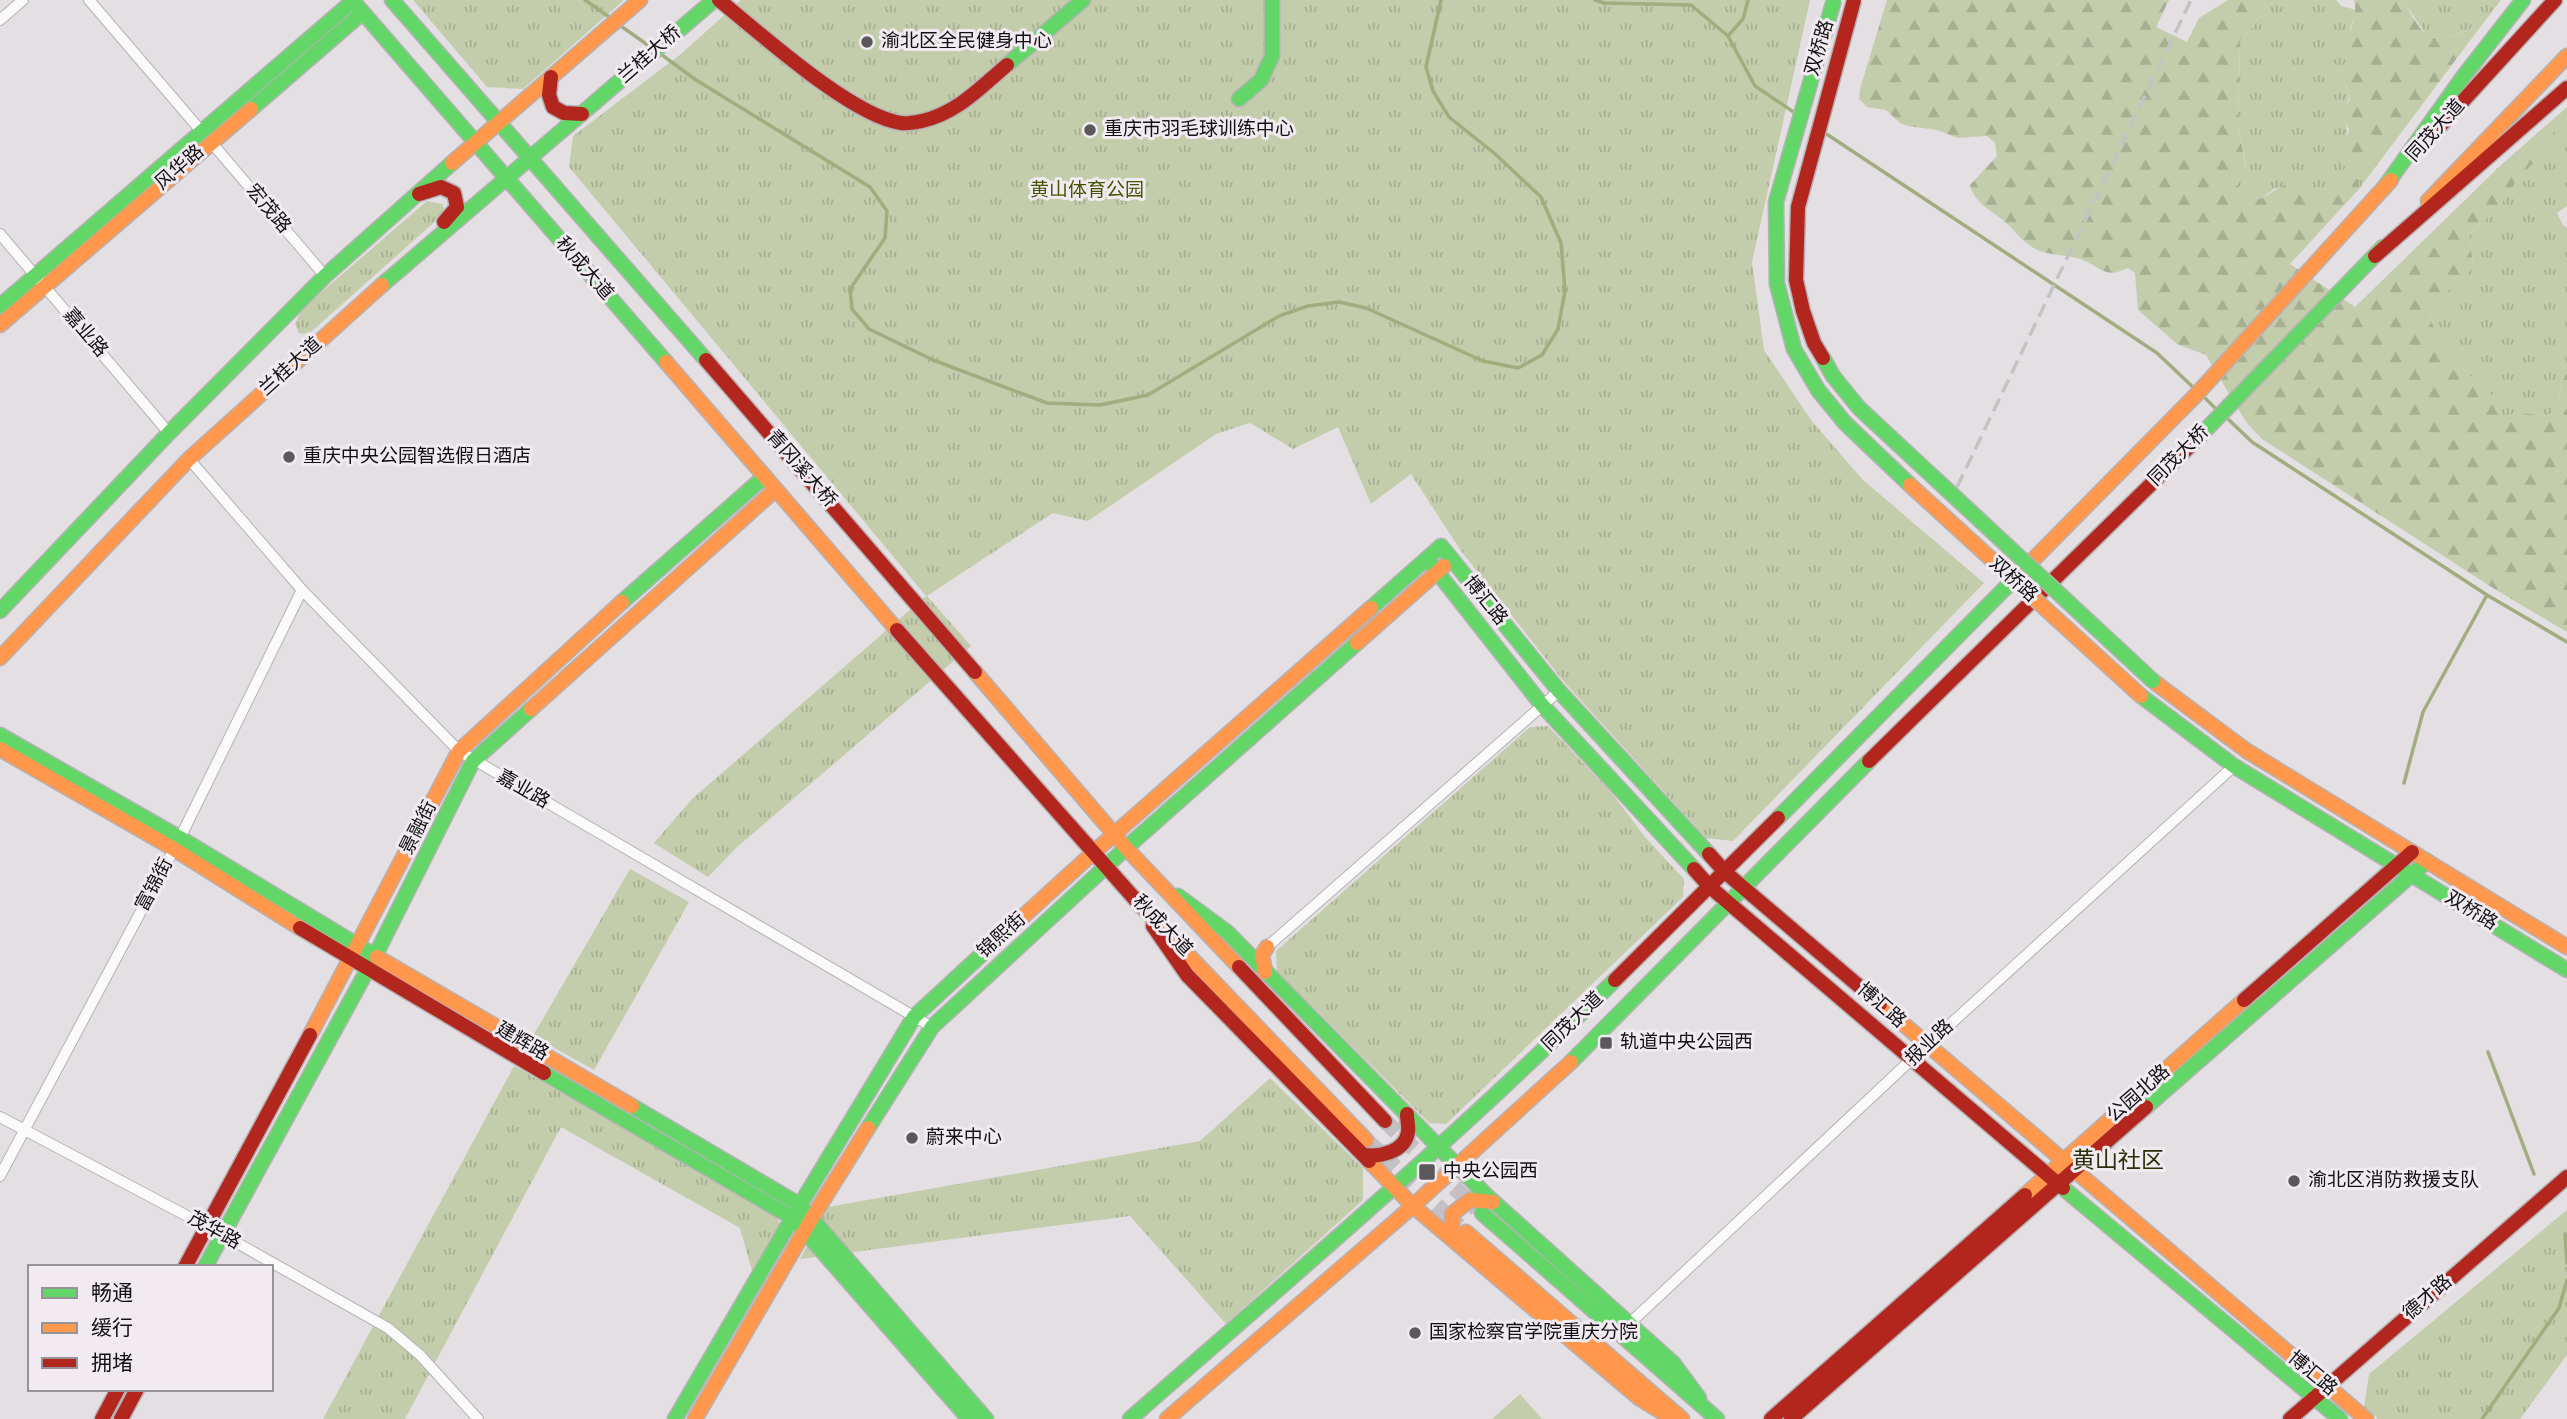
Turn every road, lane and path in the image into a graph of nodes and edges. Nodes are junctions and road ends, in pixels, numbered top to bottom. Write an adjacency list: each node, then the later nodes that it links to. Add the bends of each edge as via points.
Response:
1 (23, 0): 13 (street)
2 (89, 0): 21 (street, 宏茂路)
3 (392, 0): 20 (main road, 秋成大道)
4 (640, 0): 15 (main road, 兰桂大道)
5 (717, 0): 6 (main road, via 839,93 871,114 900,123 932,119 957,108); 17 (main road, 兰桂大桥)
6 (1083, 0)
7 (1272, 0): 18 (main road, via 1272,56 1261,80)
8 (1833, 0): 58 (main road, 双桥路, bridge, via 1776,202 1777,284 1794,349 1818,390 1875,454 2141,696)
9 (1854, 0): 63 (main road, 双桥路, bridge, via 1798,207 1796,281 1814,343 1833,376 1889,438 2152,681 2247,751)
10 (2523, 0): 25 (main road)
11 (2555, 0): 25 (main road, 同茂大道)
12 (356, 5): 21 (main road, 风华路); 22 (main road, 秋成大道)
13 (0, 20)
14 (2567, 56): 29 (main road)
15 (551, 77): 19 (main road, via 548,91 556,111); 20 (main road, 兰桂大道)
16 (2567, 88): 29 (main road)
17 (602, 97): 19 (main road, 兰桂大道)
18 (1240, 99)
19 (582, 114): 23 (main road, 兰桂大道)
20 (499, 122): 22 (main road, 兰桂大道); 23 (main road, 秋成大道)
21 (207, 137): 31 (street, 宏茂路); 32 (main road, 风华路)
22 (475, 143): 24 (main road, 秋成大道); 26 (main road, 兰桂大道)
23 (529, 159): 24 (main road, 兰桂大道); 28 (main road, 秋成大道)
24 (506, 179): 33 (main road, 兰桂大道); 38 (main road, 秋成大道)
25 (2384, 188): 30 (main road, 同茂大道)
26 (413, 197): 31 (main road, 兰桂大道); 33 (main road, via 446,188 457,197 457,207)
27 (0, 234): 32 (street, 嘉业路)
28 (613, 255): 50 (main road, 青冈溪大桥)
29 (2375, 256): 48 (main road, 同茂大桥, bridge)
30 (2316, 263): 46 (main road, 同茂大桥, bridge, via 2196,395)
31 (325, 276): 36 (main road, 兰桂大道)
32 (41, 280): 34 (main road, 风华路); 35 (main road, 风华路); 36 (street, 嘉业路)
33 (371, 296): 37 (main road, 兰桂大道)
34 (0, 306)
35 (0, 325)
36 (169, 433): 47 (main road, 兰桂大道)
37 (189, 459): 45 (street, 嘉业路); 49 (main road, 兰桂大道)
38 (764, 477): 39 (main road, 秋成大道); 56 (main road, 景融街)
39 (775, 490): 40 (main road, 秋成大道); 57 (main road, 景融街)
40 (816, 537): 53 (main road, 青冈溪大桥)
41 (1441, 546): 42 (main road, 锦熙街); 43 (main road, 博汇路)
42 (1427, 559): 44 (main road, 博汇路); 59 (main road, 锦熙街)
43 (1451, 560): 44 (main road, 锦熙街); 51 (main road, 博汇路)
44 (1437, 573): 52 (main road, 博汇路); 61 (main road, 锦熙街)
45 (302, 590): 56 (street, 嘉业路); 60 (street, 富锦街)
46 (1991, 600): 67 (main road, 同茂大道)
47 (0, 611)
48 (2012, 621): 71 (main road, 同茂大道)
49 (0, 658)
50 (986, 685): 59 (main road, 秋成大道)
51 (1559, 691): 52 (street); 67 (main road, 博汇路)
52 (1542, 705): 70 (main road, 博汇路); 74 (street)
53 (964, 707): 62 (main road, 秋成大道)
54 (0, 735): 60 (main road, 建辉路)
55 (0, 749): 60 (main road, 建辉路)
56 (459, 751): 57 (street, 嘉业路); 76 (main road, 景融街)
57 (473, 761): 77 (main road, 景融街); 80 (street, 嘉业路)
58 (2234, 766): 66 (main road, 双桥路); 82 (street, 报业路)
59 (1115, 834): 61 (main road, 秋成大道); 62 (main road, 锦熙街)
60 (177, 844): 76 (main road, 建辉路); 87 (street, 富锦街)
61 (1126, 848): 65 (main road, 锦熙街); 68 (main road, 秋成大道)
62 (1094, 852): 65 (main road, 秋成大道); 80 (main road, 锦熙街)
63 (2413, 852): 64 (main road, 双桥路); 66 (main road, 公园北路)
64 (2427, 861): 69 (main road, 公园北路); 75 (main road, 双桥路)
65 (1106, 866): 72 (main road, 秋成大道); 81 (main road, 锦熙街)
66 (2397, 866): 69 (main road, 双桥路); 92 (main road, 公园北路)
67 (1725, 872): 70 (main road, 同茂大道); 71 (main road, 博汇路)
68 (1151, 875): 79 (main road, via 1227,932); 86 (main road, 秋成大道)
69 (2412, 875): 78 (main road, 双桥路); 92 (main road, 公园北路)
70 (1710, 887): 73 (main road, 博汇路); 89 (main road, 同茂大道)
71 (1744, 889): 73 (main road, 同茂大道); 82 (main road, 博汇路)
72 (1130, 894): 88 (main road, 秋成大道); 90 (main road, via 1187,975)
73 (1728, 904): 83 (main road, 博汇路); 91 (main road, 同茂大道, via 1568,1065)
74 (1267, 947): 79 (main road, via 1262,955)
75 (2567, 947)
76 (355, 953): 77 (main road, 建辉路); 102 (main road, 景融街)
77 (372, 962): 99 (main road, 建辉路); 103 (main road, 景融街)
78 (2561, 966)
79 (1265, 972): 84 (main road)
80 (914, 1017): 81 (street, 嘉业路); 99 (main road, 锦熙街)
81 (932, 1027): 101 (main road, 锦熙街)
82 (1927, 1046): 83 (street, 报业路); 92 (main road, 博汇路)
83 (1912, 1060): 95 (main road, 博汇路); 107 (street, 报业路)
84 (1407, 1114): 89 (main road); 90 (main road, via 1408,1135 1395,1151)
85 (0, 1117): 87 (street, 茂华路)
86 (1385, 1121)
87 (25, 1130): 93 (street, 富锦街); 102 (street, 茂华路)
88 (1366, 1140)
89 (1439, 1147): 91 (main road); 96 (main road, 同茂大道)
90 (1364, 1156): 96 (main road)
91 (1457, 1166): 97 (main road); 98 (main road, 同茂大道)
92 (2069, 1166): 95 (main road, 公园北路); 108 (main road, 博汇路)
93 (0, 1176)
94 (2567, 1177): 108 (main road, 德才路)
95 (2053, 1180): 111 (main road, 博汇路); 124 (main road, 公园北路); 125 (main road, 公园北路)
96 (1394, 1187): 98 (main road); 120 (main road, 同茂大道)
97 (1494, 1203): 104 (main road, via 1477,1198 1462,1202 1452,1214 1451,1228); 107 (main road)
98 (1413, 1206): 104 (main road); 121 (main road, 同茂大道)
99 (796, 1211): 101 (main road, 建辉路); 116 (main road, 锦熙街)
100 (1482, 1213): 112 (main road)
101 (808, 1225): 117 (main road, 锦熙街); 118 (main road, 建辉路); 119 (main road, 建辉路)
102 (207, 1227): 103 (street, 茂华路); 105 (main road, 景融街)
103 (222, 1235): 106 (main road, 景融街); 115 (street, 茂华路, via 387,1328 420,1354)
104 (1461, 1237): 122 (main road, via 1639,1398); 123 (main road)
105 (186, 1265)
106 (206, 1265)
107 (1629, 1324): 112 (main road, via 1673,1363)
108 (2327, 1386): 111 (main road, 德才路); 128 (main road, 博汇路)
109 (117, 1391): 113 (main road)
110 (136, 1391): 114 (main road)
111 (2315, 1397): 126 (main road, 德才路); 127 (main road, 博汇路)
112 (1715, 1417)
113 (102, 1419)
114 (121, 1419)
115 (478, 1419)
116 (675, 1419)
117 (695, 1419)
118 (969, 1419)
119 (986, 1419)
120 (1130, 1419)
121 (1167, 1419)
122 (1673, 1419)
123 (1682, 1419)
124 (1771, 1419)
125 (1791, 1419)
126 (2290, 1419)
127 (2340, 1419)
128 (2366, 1419)

